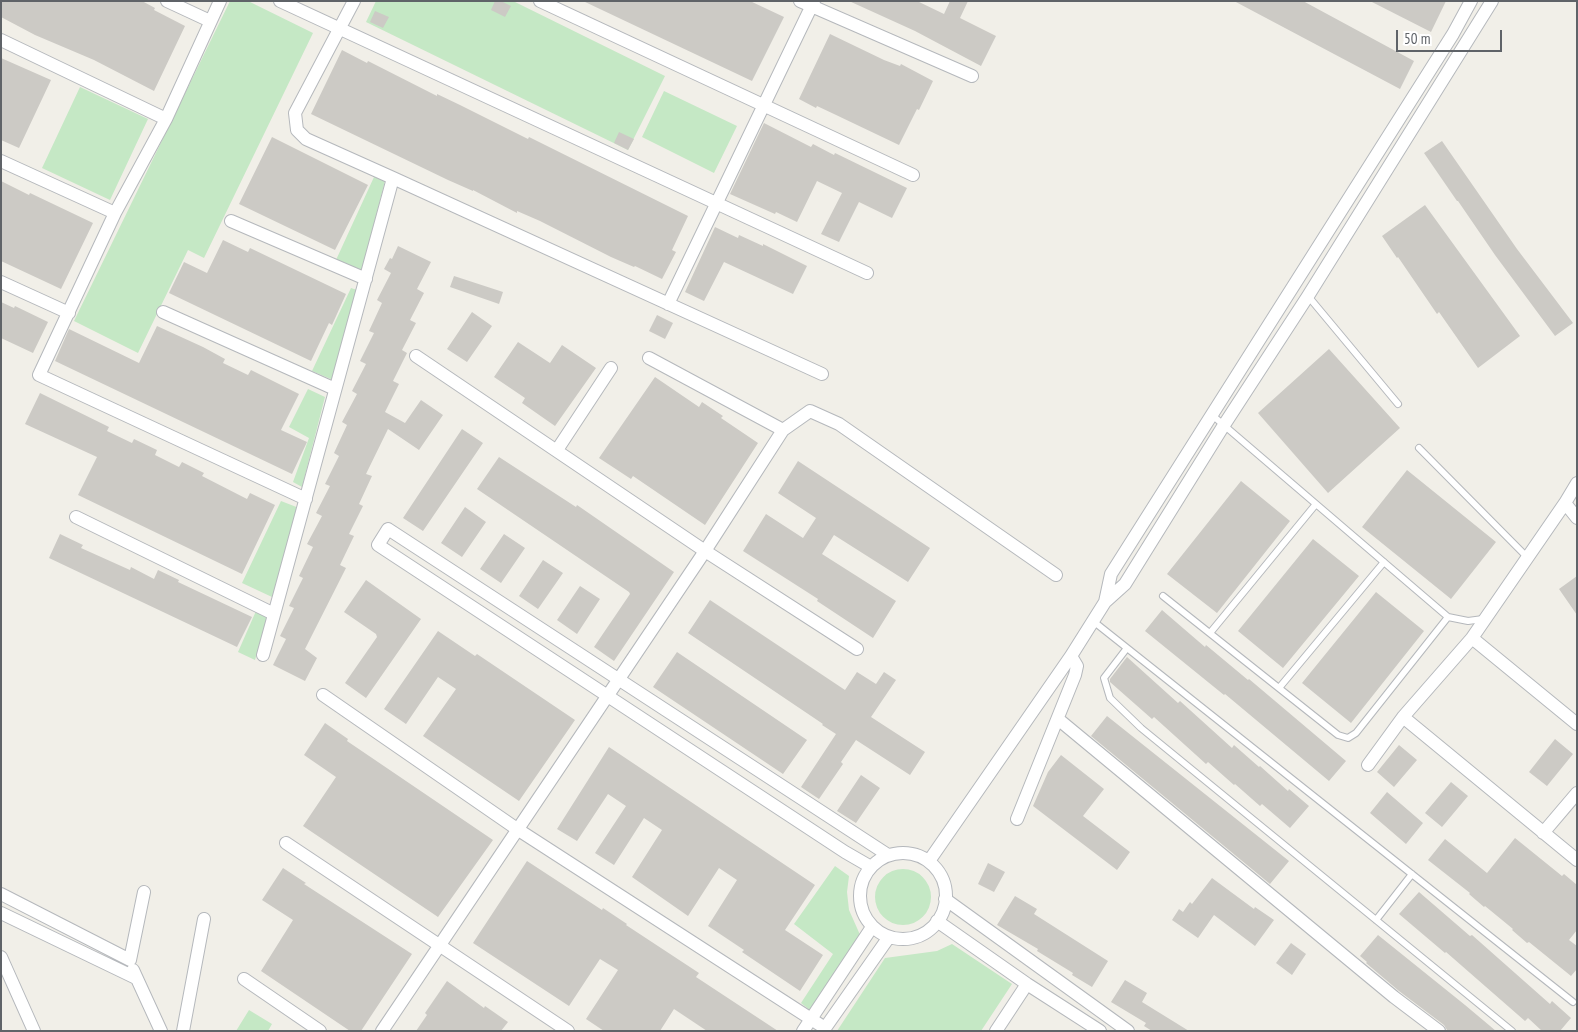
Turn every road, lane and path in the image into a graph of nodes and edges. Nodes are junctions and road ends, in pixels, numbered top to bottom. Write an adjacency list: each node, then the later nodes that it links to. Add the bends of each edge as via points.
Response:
1 (166, 1): 9 (street)
2 (220, 1): 9 (street)
3 (280, 1): 10 (street)
4 (354, 1): 10 (street)
5 (540, 1): 15 (street)
6 (1471, 1): 11 (street)
7 (1492, 1): 13 (street)
8 (808, 3): 14 (street); 15 (street)
9 (210, 21): 16 (street)
10 (340, 29): 19 (street, via 295,113 297,130 306,139); 20 (street)
11 (1453, 34): 13 (street); 36 (street)
12 (1, 40): 16 (street)
13 (1467, 42): 26 (street)
14 (972, 76)
15 (764, 105): 18 (street); 20 (street)
16 (166, 119): 21 (street)
17 (1, 161): 21 (street)
18 (913, 175)
19 (394, 178): 24 (street); 27 (street)
20 (716, 204): 23 (street); 27 (street)
21 (115, 213): 29 (street)
22 (231, 221): 24 (street)
23 (867, 273)
24 (366, 279): 34 (street)
25 (1, 282): 29 (street)
26 (1308, 296): 35 (lane); 37 (street)
27 (668, 304): 33 (street)
28 (163, 312): 34 (street)
29 (69, 313): 42 (street, via 40,375)
30 (416, 356): 40 (street)
31 (649, 358): 38 (street)
32 (612, 368): 40 (street)
33 (822, 374)
34 (335, 389): 42 (street)
35 (1398, 404)
36 (1212, 415): 37 (lane); 52 (street, via 1111,574)
37 (1224, 425): 44 (lane); 52 (street, via 1125,584)
38 (783, 430): 47 (street); 50 (street, via 810,412 839,424)
39 (1418, 448): 48 (lane)
40 (557, 450): 47 (street)
41 (1577, 483): 43 (street)
42 (306, 499): 53 (street)
43 (1565, 503): 46 (street); 48 (street)
44 (1316, 504): 49 (lane); 57 (lane)
45 (76, 517): 53 (street)
46 (1577, 518)
47 (705, 550): 60 (street); 63 (street)
48 (1527, 557): 55 (street)
49 (1384, 562): 54 (lane); 64 (lane)
50 (1056, 575)
51 (1163, 596): 57 (lane)
52 (1105, 602): 56 (street)
53 (274, 614): 61 (street)
54 (1448, 617): 55 (lane, via 1468,621); 64 (lane, via 1348,738 1338,735)
55 (1484, 619): 58 (street)
56 (1093, 621): 59 (lane); 62 (street)
57 (1210, 633): 64 (lane)
58 (1472, 638): 67 (street); 69 (street)
59 (1127, 648): 80 (lane); 86 (lane, via 1104,678 1110,698 1141,728)
60 (857, 649)
61 (263, 655)
62 (1071, 656): 68 (street, via 1076,666 1075,675); 78 (street)
63 (618, 680): 66 (street); 66 (street, via 388,529 378,545); 76 (street)
64 (1279, 688)
65 (323, 695): 73 (street)
66 (607, 695): 73 (street); 79 (street)
67 (1403, 717): 70 (street); 74 (street)
68 (1058, 719): 72 (street); 109 (street)
69 (1577, 724)
70 (1368, 765)
71 (1577, 793): 74 (street)
72 (1017, 819)
73 (517, 829): 90 (street); 97 (street)
74 (1543, 833): 77 (street)
75 (286, 843): 90 (street)
76 (888, 855): 78 (street, via 916,855); 79 (street)
77 (1577, 860)
78 (928, 861): 83 (street, via 938,872)
79 (871, 867): 88 (street, via 861,886 861,908)
80 (1412, 874): 86 (lane); 96 (lane)
81 (144, 892): 92 (street)
82 (1, 894): 92 (street)
83 (946, 899): 87 (street); 108 (street)
84 (1, 913): 93 (street)
85 (204, 919): 101 (street)
86 (1376, 920): 110 (lane)
87 (937, 921): 89 (street, via 924,933 907,939); 95 (street)
88 (872, 926): 89 (street); 97 (street)
89 (889, 937): 98 (street)
90 (439, 946): 103 (street); 104 (street)
91 (1, 957): 99 (street)
92 (130, 960): 93 (street)
93 (136, 978): 100 (street)
94 (244, 980): 102 (street)
95 (1027, 984): 106 (street); 107 (street)
96 (1573, 1002)
97 (811, 1019): 98 (street); 105 (street)
98 (824, 1029)
99 (34, 1031)
100 (161, 1031)
101 (183, 1031)
102 (320, 1031)
103 (382, 1031)
104 (568, 1031)
105 (803, 1031)
106 (996, 1031)
107 (1100, 1031)
108 (1128, 1031)
109 (1438, 1031)
110 (1512, 1031)

